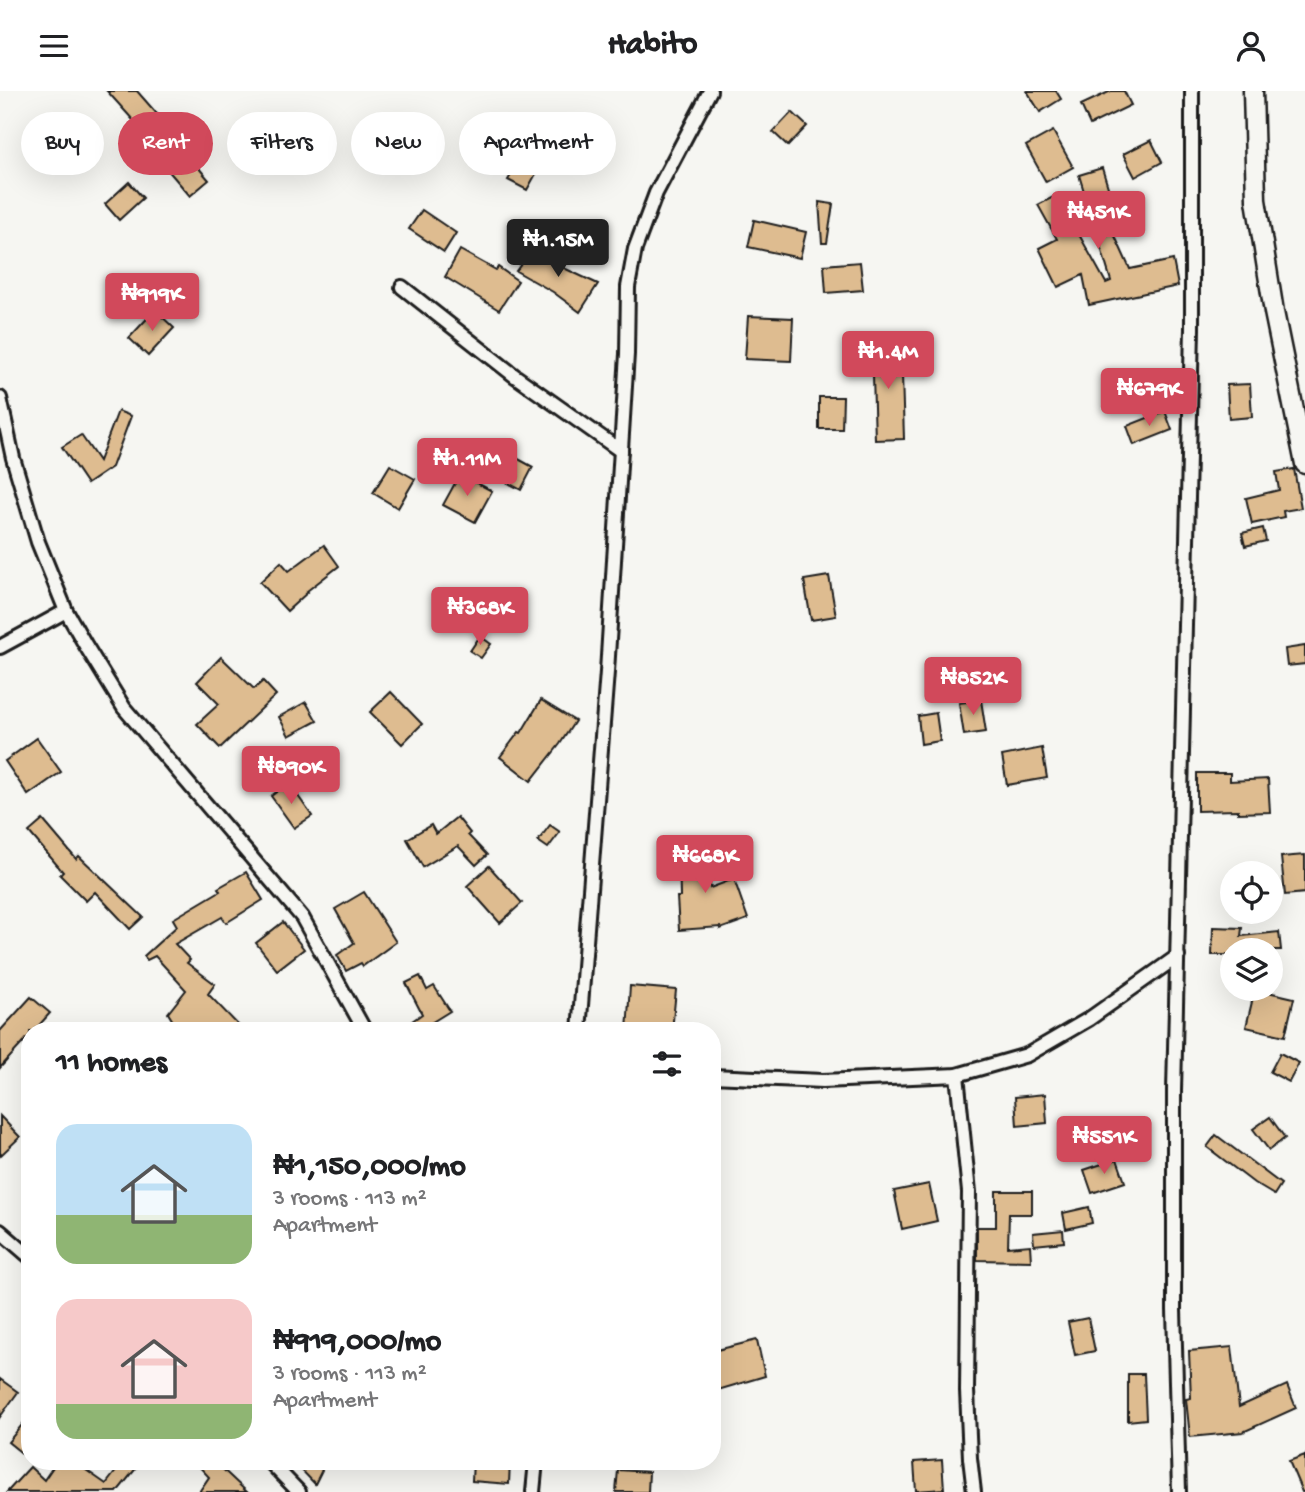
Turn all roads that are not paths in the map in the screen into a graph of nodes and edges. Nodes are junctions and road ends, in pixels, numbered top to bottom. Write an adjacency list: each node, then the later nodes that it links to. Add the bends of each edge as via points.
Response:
1 (710, 91): 6 (street, via 656,193 635,249 628,287)
2 (1192, 91): 10 (street, via 1192,329)
3 (1252, 91): 7 (street, via 1256,200)
4 (401, 287): 6 (street)
5 (0, 398): 8 (street, via 38,542)
6 (621, 451): 12 (street)
7 (1305, 464)
8 (66, 611): 9 (street); 11 (street, via 124,708 303,917)
9 (0, 647)
10 (1178, 956): 13 (street, via 1089,1019 1027,1055); 22 (street, via 1174,1310)
11 (360, 1022)
12 (580, 1022)
13 (957, 1075): 14 (street, via 823,1081); 21 (street, via 969,1192 967,1391)
14 (721, 1076)
15 (0, 1231): 16 (street)
16 (21, 1249)
17 (275, 1470): 19 (street)
18 (535, 1470): 20 (street)
19 (289, 1489)
20 (533, 1492)
21 (974, 1492)
22 (1179, 1492)

